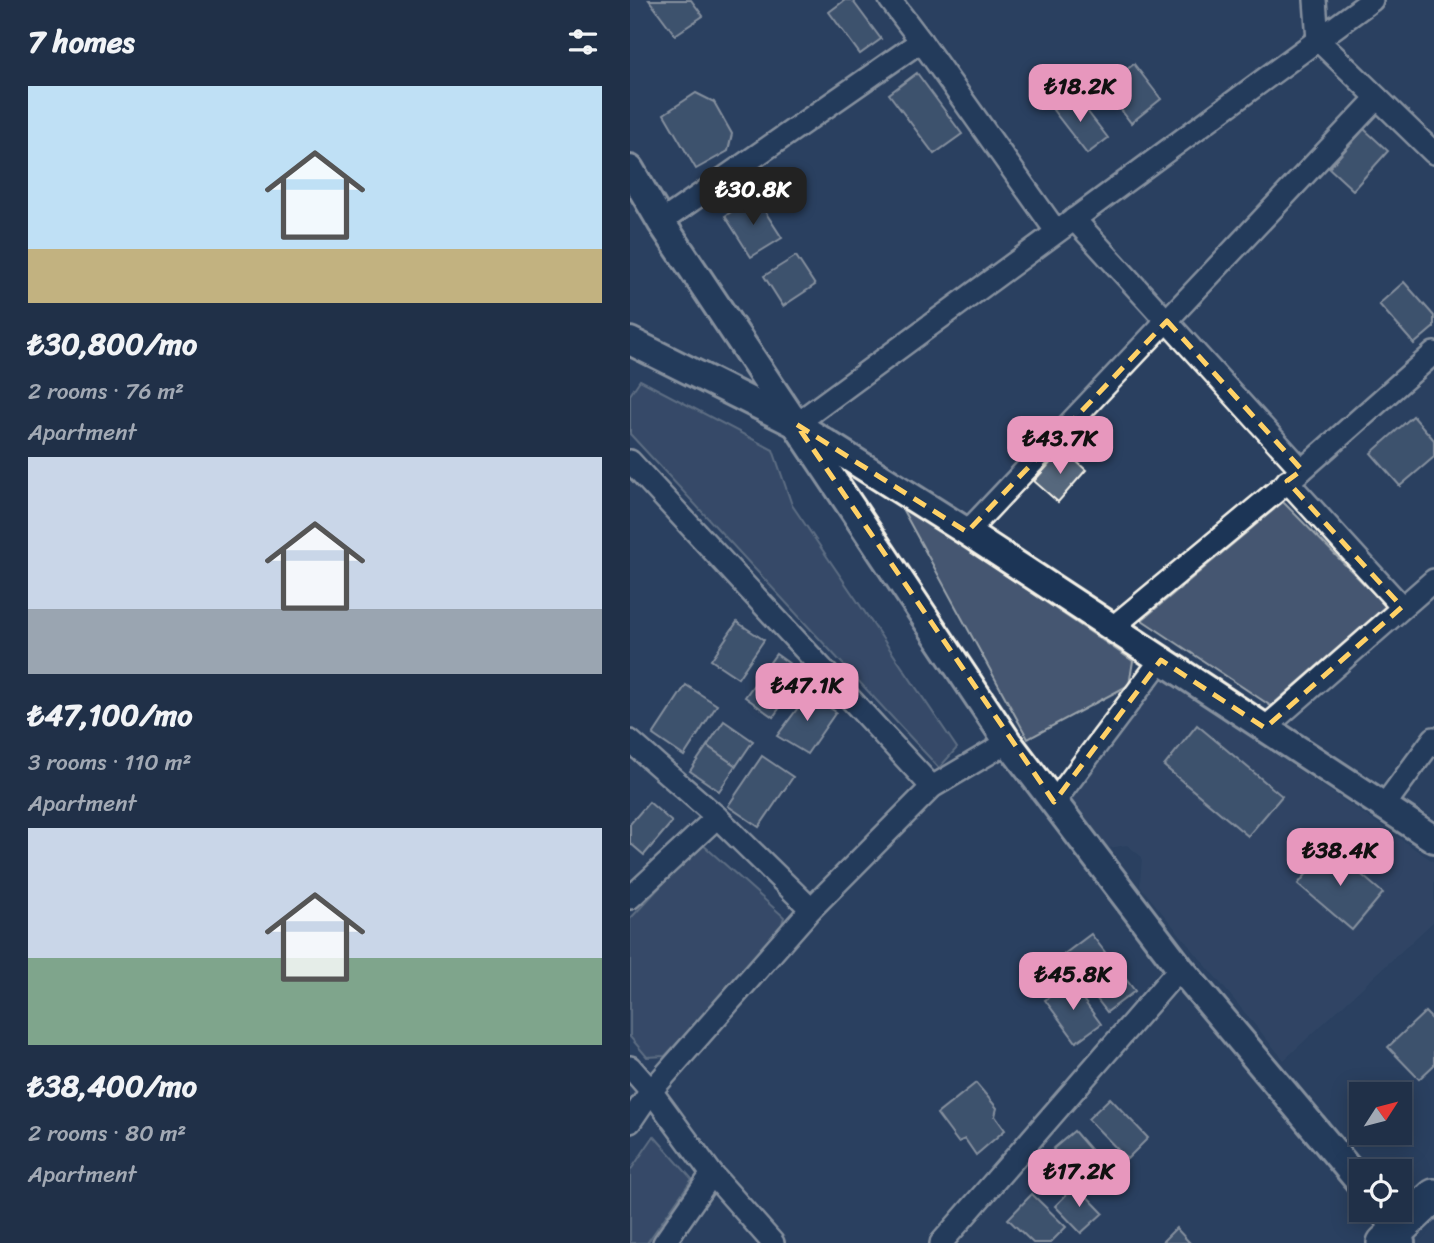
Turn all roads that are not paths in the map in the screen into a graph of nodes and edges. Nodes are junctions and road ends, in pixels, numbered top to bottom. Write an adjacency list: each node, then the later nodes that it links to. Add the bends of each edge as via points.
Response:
1 (890, 0): 5 (street)
2 (1315, 0): 4 (street)
3 (1372, 0): 4 (street)
4 (1318, 40): 6 (street); 9 (street)
5 (921, 41): 10 (street); 11 (street)
6 (1377, 98): 7 (street); 12 (street)
7 (1434, 153)
8 (630, 169): 10 (street)
9 (1074, 219): 11 (street); 12 (street)
10 (661, 222): 15 (street)
11 (1056, 232): 15 (street)
12 (1167, 321): 17 (street); 18 (street)
13 (632, 347): 15 (street)
14 (1434, 354): 17 (street)
15 (796, 424): 18 (street); 26 (street)
16 (630, 461): 27 (street)
17 (1295, 476): 20 (street); 21 (street)
18 (967, 532): 21 (street)
19 (1434, 580): 20 (street)
20 (1402, 607): 23 (street)
21 (1112, 626): 22 (street)
22 (1161, 660): 23 (street); 28 (street)
23 (1265, 728): 29 (street)
24 (1434, 738): 29 (street)
25 (630, 741): 30 (street)
26 (1008, 742): 27 (street); 28 (street)
27 (932, 788): 33 (street)
28 (1054, 802): 34 (street)
29 (1383, 807): 31 (street)
30 (717, 817): 32 (street); 33 (street)
31 (1434, 839)
32 (630, 898)
33 (811, 909): 36 (street)
34 (1180, 968): 38 (street); 44 (street)
35 (630, 1067): 36 (street)
36 (651, 1091): 37 (street); 39 (street)
37 (630, 1122)
38 (1349, 1170)
39 (712, 1174): 42 (street); 43 (street)
40 (1434, 1196): 41 (main road)
41 (1391, 1231)
42 (664, 1243)
43 (773, 1243)
44 (942, 1243)

